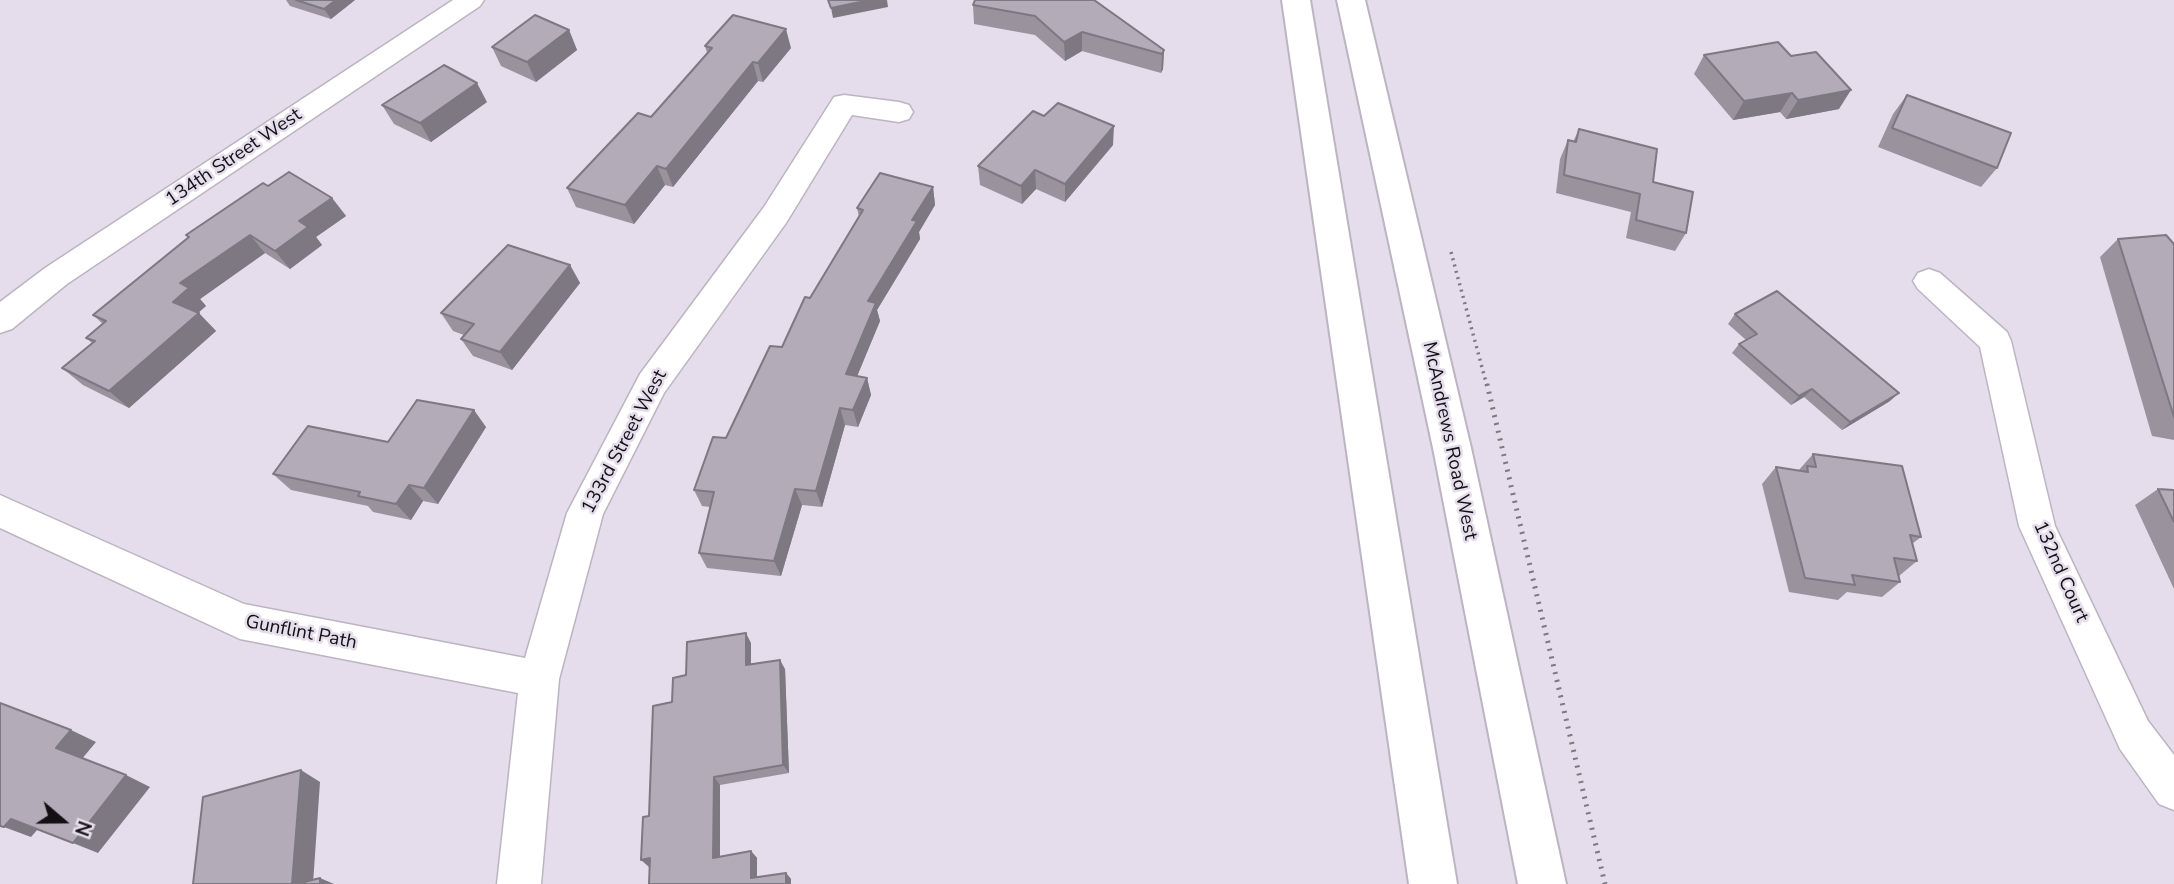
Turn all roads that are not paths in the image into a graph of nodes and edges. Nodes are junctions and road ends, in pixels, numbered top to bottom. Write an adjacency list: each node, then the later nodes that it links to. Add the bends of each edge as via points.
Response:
1 (471, 0): 6 (street, 134th Street West, via 56,276)
2 (1296, 0): 11 (main road)
3 (1351, 0): 12 (main road, McAndrews Road West, via 1452,448)
4 (899, 112): 8 (street, 133rd Street West, via 845,104 775,215 652,384 585,513)
5 (1929, 281): 9 (street, 132nd Court, via 1995,341 2037,526 2134,735)
6 (0, 320)
7 (0, 511): 8 (street, Gunflint Path, via 240,621)
8 (539, 680): 10 (street, 133rd Street West)
9 (2174, 789)
10 (519, 884)
11 (1433, 884)
12 (1542, 884)

